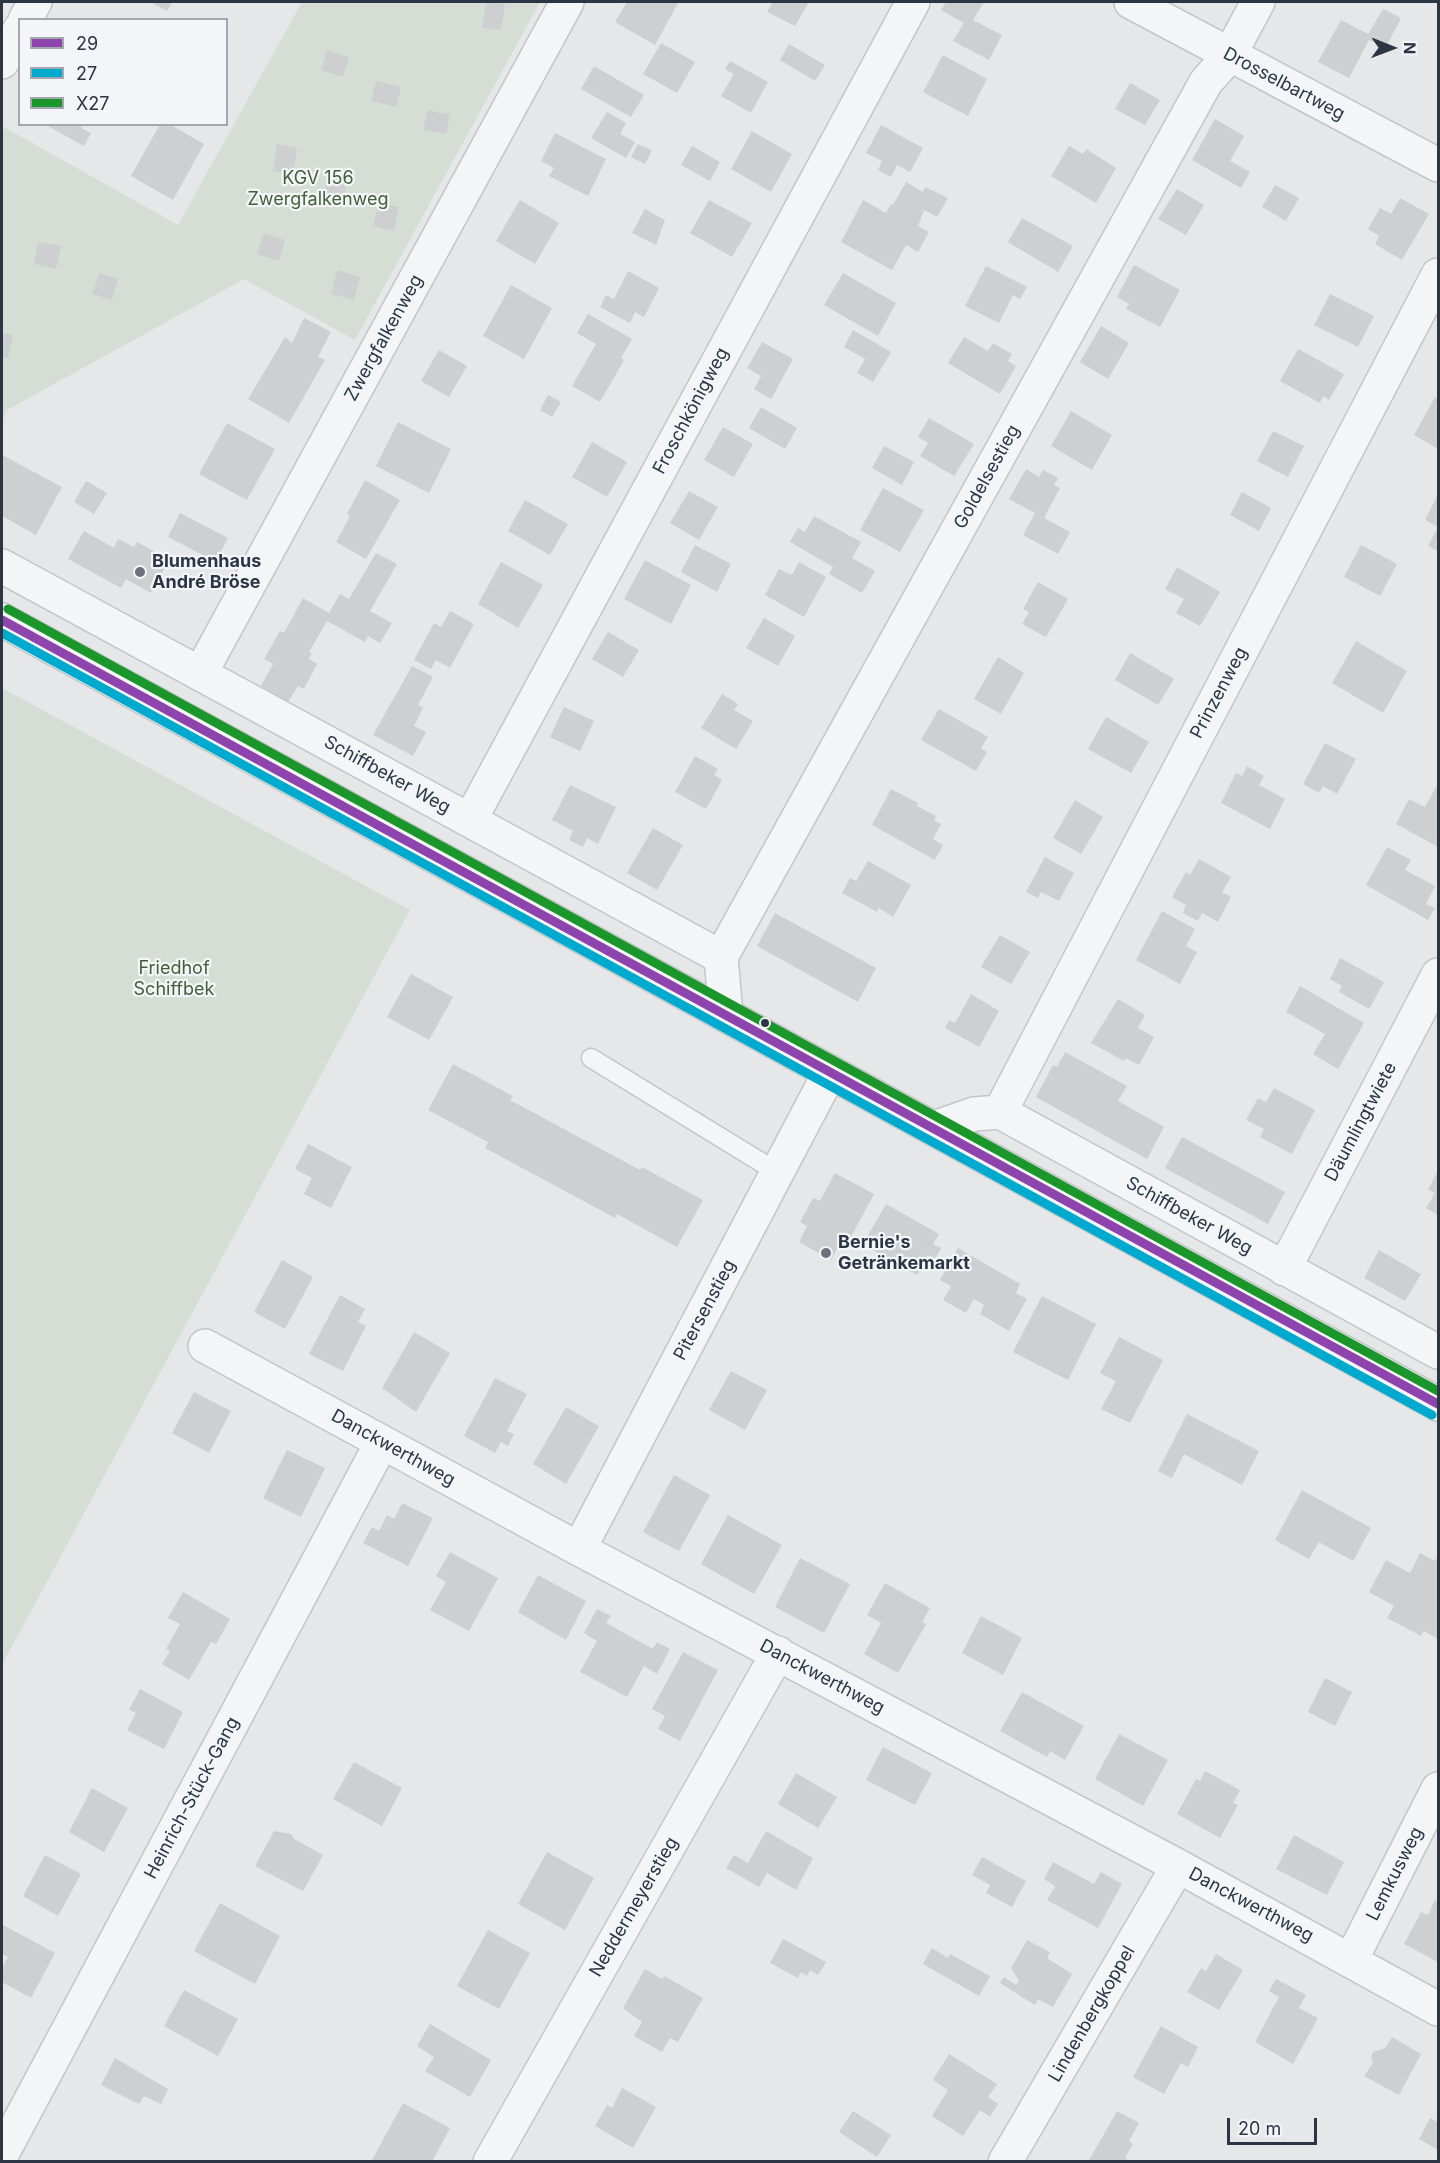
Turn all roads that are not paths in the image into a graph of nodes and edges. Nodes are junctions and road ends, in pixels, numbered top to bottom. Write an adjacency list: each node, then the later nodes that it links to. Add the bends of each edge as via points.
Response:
1 (35, 2): 8 (street)
2 (567, 2): 16 (street, Zwergfalkenweg)
3 (913, 2): 17 (street, Froschkönigweg)
4 (1131, 2): 10 (street, Drosselbartweg)
5 (1258, 2): 10 (street, Goldelsestieg)
6 (2, 8): 7 (street)
7 (20, 18)
8 (24, 18)
9 (18, 33): 11 (street)
10 (1229, 56): 12 (street, Drosselbartweg); 18 (street, Goldelsestieg, via 1206,82)
11 (2, 62)
12 (1438, 165)
13 (1438, 275): 23 (street, Prinzenweg)
14 (2, 566): 16 (street, Schiffbeker Weg)
15 (2, 620): 20 (main road)
16 (200, 674): 17 (street, Schiffbeker Weg)
17 (470, 820): 18 (street, Schiffbeker Weg)
18 (721, 957): 20 (street)
19 (1438, 975): 26 (street, Däumlingtwiete)
20 (726, 1015): 22 (main road)
21 (591, 1058): 25 (lane)
22 (830, 1072): 24 (main road); 25 (street, Pitersenstieg)
23 (1000, 1112): 24 (street, via 974,1114); 26 (street, Schiffbeker Weg)
24 (934, 1128): 29 (main road)
25 (777, 1172): 31 (street, Pitersenstieg)
26 (1284, 1269): 28 (street, Schiffbeker Weg)
27 (205, 1346): 30 (street, Danckwerthweg)
28 (1438, 1352)
29 (1438, 1404)
30 (382, 1443): 31 (street, Danckwerthweg); 37 (street, Heinrich-Stück-Gang)
31 (579, 1549): 32 (street, Danckwerthweg)
32 (778, 1653): 34 (street, Danckwerthweg); 38 (street, Neddermeyerstieg)
33 (1438, 1789): 35 (street, Lemkusweg)
34 (1178, 1866): 35 (street, Danckwerthweg); 39 (street, Lindenbergkoppel)
35 (1351, 1959): 36 (street, Danckwerthweg)
36 (1438, 2009)
37 (2, 2154)
38 (490, 2162)
39 (1005, 2162)

